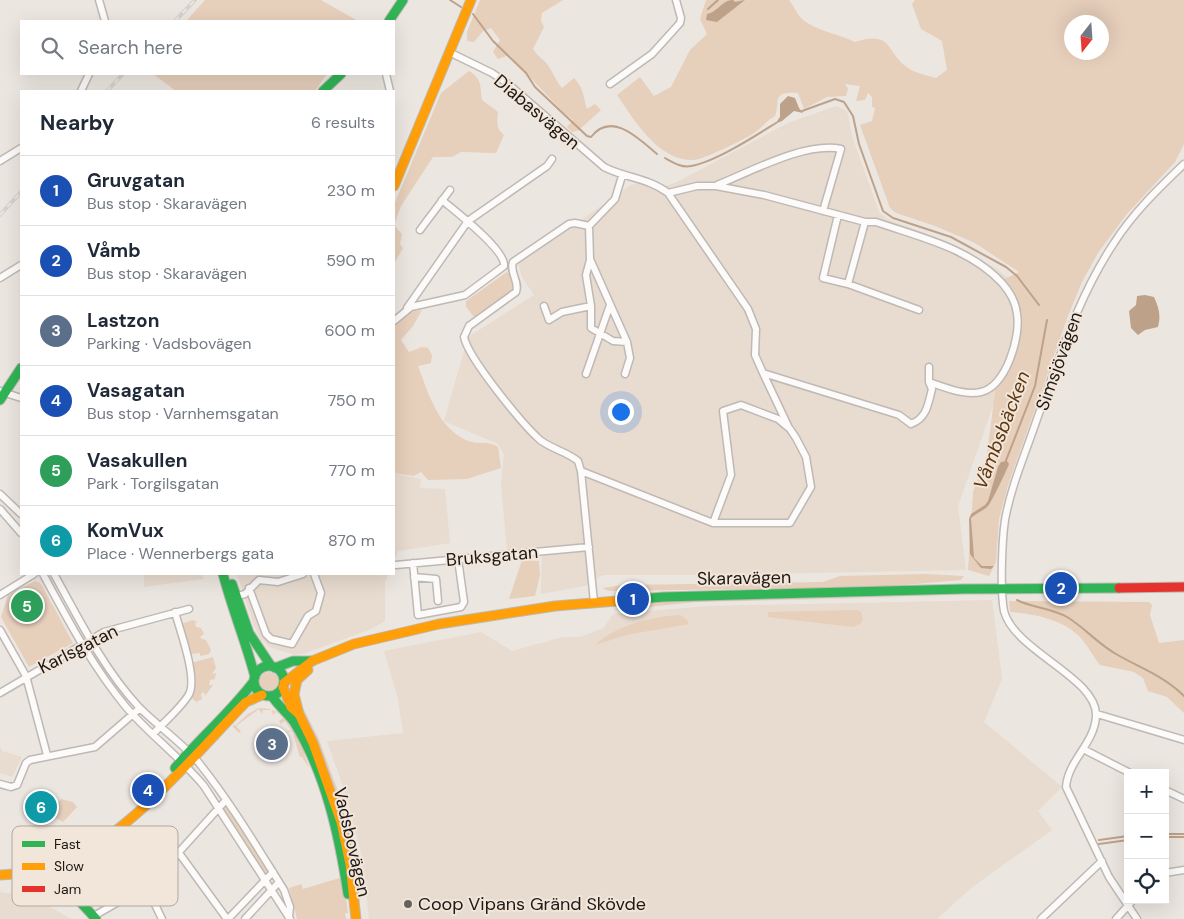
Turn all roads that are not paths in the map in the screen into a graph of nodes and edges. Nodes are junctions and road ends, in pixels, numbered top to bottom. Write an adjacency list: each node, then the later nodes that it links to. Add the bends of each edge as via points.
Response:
1 (99, 0): 5 (street)
2 (403, 0): 6 (main road)
3 (471, 0): 7 (main road)
4 (676, 0): 11 (street, via 680,23 652,54)
5 (105, 20)
6 (390, 20)
7 (449, 52): 19 (street, Diabasvägen, via 507,83 596,161); 20 (main road)
8 (89, 75): 12 (street)
9 (339, 75): 13 (main road)
10 (386, 75): 14 (street)
11 (610, 84)
12 (81, 90)
13 (324, 90)
14 (390, 90)
15 (20, 149): 17 (street)
16 (552, 159): 27 (street, via 547,166)
17 (0, 161)
18 (1184, 164): 74 (street, Simsjövägen, via 1139,210 1114,243 1078,308 1010,502 1005,521)
19 (622, 176): 23 (street, Diabasvägen, via 654,184); 29 (street, via 615,199)
20 (395, 184)
21 (716, 186): 23 (street, via 698,186); 25 (street); 25 (street, via 808,149 841,149)
22 (450, 190): 24 (street)
23 (668, 193): 46 (street, via 748,309 756,329 755,355)
24 (442, 200): 27 (street); 30 (street)
25 (823, 211): 26 (street)
26 (838, 215): 28 (street); 35 (street, via 823,278)
27 (468, 221): 32 (street); 39 (street)
28 (865, 222): 35 (street); 49 (street, via 876,222 966,257 989,271 1012,299 1017,314 1015,342 1008,364 995,384 973,392)
29 (588, 226): 31 (street); 32 (street, via 569,224)
30 (420, 230)
31 (590, 259): 36 (street); 38 (street, via 586,275)
32 (508, 265): 39 (street, via 465,296); 53 (street, via 518,286 516,292 468,326 464,334 466,343 492,383 532,430 546,444 574,457)
33 (20, 266): 34 (street)
34 (0, 278)
35 (848, 284): 40 (street)
36 (610, 305): 42 (street); 43 (street)
37 (544, 306): 38 (street, via 550,320 562,312)
38 (591, 306): 42 (street, via 590,328)
39 (407, 308): 41 (street)
40 (920, 310)
41 (395, 319)
42 (601, 332): 43 (street, via 613,341); 47 (street)
43 (627, 342): 48 (street, via 630,358)
44 (929, 366): 49 (street)
45 (20, 369): 50 (main road)
46 (763, 373): 49 (street, via 899,415 911,424 921,420 926,412 932,389); 52 (street)
47 (586, 374)
48 (625, 374)
49 (928, 382)
50 (1, 394): 51 (street)
51 (20, 398)
52 (790, 429): 57 (street, via 806,457 811,487 790,523); 57 (street, via 778,420 741,405 723,411 730,475)
53 (581, 472): 57 (street); 59 (street)
54 (0, 494): 56 (street)
55 (0, 509): 58 (street)
56 (20, 513)
57 (713, 523)
58 (19, 525)
59 (589, 547): 60 (street, Bruksgatan); 78 (street)
60 (458, 559): 61 (street, Bruksgatan); 71 (street, via 464,602 461,608 418,615)
61 (413, 563): 62 (street, Bruksgatan); 71 (street)
62 (396, 565)
63 (32, 575): 76 (street)
64 (43, 575): 83 (street)
65 (55, 575): 82 (street)
66 (224, 575): 75 (main road)
67 (230, 575): 75 (main road)
68 (298, 575): 70 (street, via 270,582)
69 (314, 575): 72 (street, via 321,593 316,611 308,616 292,644 271,639 266,634)
70 (260, 577): 72 (street)
71 (414, 577): 77 (street, via 436,579)
72 (249, 588): 75 (street, via 245,594)
73 (1184, 588): 74 (main road, Skaravägen)
74 (1003, 589): 78 (main road, Skaravägen, via 663,596); 94 (street, Simsjövägen, via 1005,612 1015,633 1088,693)
75 (233, 594): 85 (main road, via 252,640); 87 (main road, via 237,625)
76 (0, 596)
77 (438, 601)
78 (594, 602): 84 (main road, Skaravägen, via 439,624 354,644)
79 (189, 609): 80 (street, Karlsgatan)
80 (175, 612): 82 (street, Karlsgatan, via 120,627); 95 (street, via 192,686 188,696)
81 (0, 630): 86 (street)
82 (90, 640): 83 (street, Karlsgatan); 91 (street)
83 (82, 645): 86 (street, Karlsgatan); 92 (street)
84 (312, 660): 85 (main road, Skaravägen); 88 (main road, Skaravägen); 93 (main road, Vadsbovägen, via 294,687)
85 (275, 668): 87 (main road); 88 (main road)
86 (26, 676): 89 (street, Karlsgatan); 100 (street)
87 (256, 676): 90 (main road, via 256,689); 99 (main road, via 236,705)
88 (283, 685): 90 (main road, via 278,693); 93 (main road, Vadsbovägen, via 292,707)
89 (0, 693)
90 (267, 696): 99 (main road, via 243,707); 127 (main road, Vadsbovägen, via 294,722 320,780 333,815)
91 (140, 708): 92 (street); 95 (street)
92 (133, 714): 96 (street); 100 (street, via 95,747)
93 (299, 714): 128 (main road, Vadsbovägen, via 313,743 341,822)
94 (1097, 714): 97 (street); 98 (street, via 1094,728)
95 (160, 727): 96 (street); 99 (street)
96 (154, 734): 101 (street)
97 (1184, 740)
98 (1083, 748): 102 (street); 110 (street, via 1069,770 1066,787)
99 (190, 754): 101 (main road); 106 (street)
100 (47, 755): 103 (street, via 26,763 17,786)
101 (183, 762): 107 (street); 108 (main road)
102 (1124, 770)
103 (0, 784)
104 (1169, 792): 105 (street)
105 (1184, 799)
106 (226, 800): 107 (street); 112 (street)
107 (219, 808): 109 (street); 114 (street)
108 (124, 826)
109 (179, 853): 125 (street)
110 (1102, 861): 121 (street); 129 (street)
111 (1184, 870): 113 (street)
112 (273, 872): 114 (street); 115 (street)
113 (1169, 872)
114 (265, 880): 116 (street); 125 (street)
115 (279, 882): 116 (street); 123 (street, via 290,907)
116 (272, 890): 123 (street); 126 (street)
117 (1130, 904): 121 (street)
118 (84, 906): 122 (main road)
119 (114, 906): 122 (street)
120 (156, 906): 124 (street)
121 (1127, 907): 130 (street); 131 (street)
122 (95, 917)
123 (290, 918)
124 (162, 919)
125 (227, 919)
126 (245, 919)
127 (352, 919)
128 (356, 919)
129 (1042, 919)
130 (1116, 919)
131 (1137, 919)

